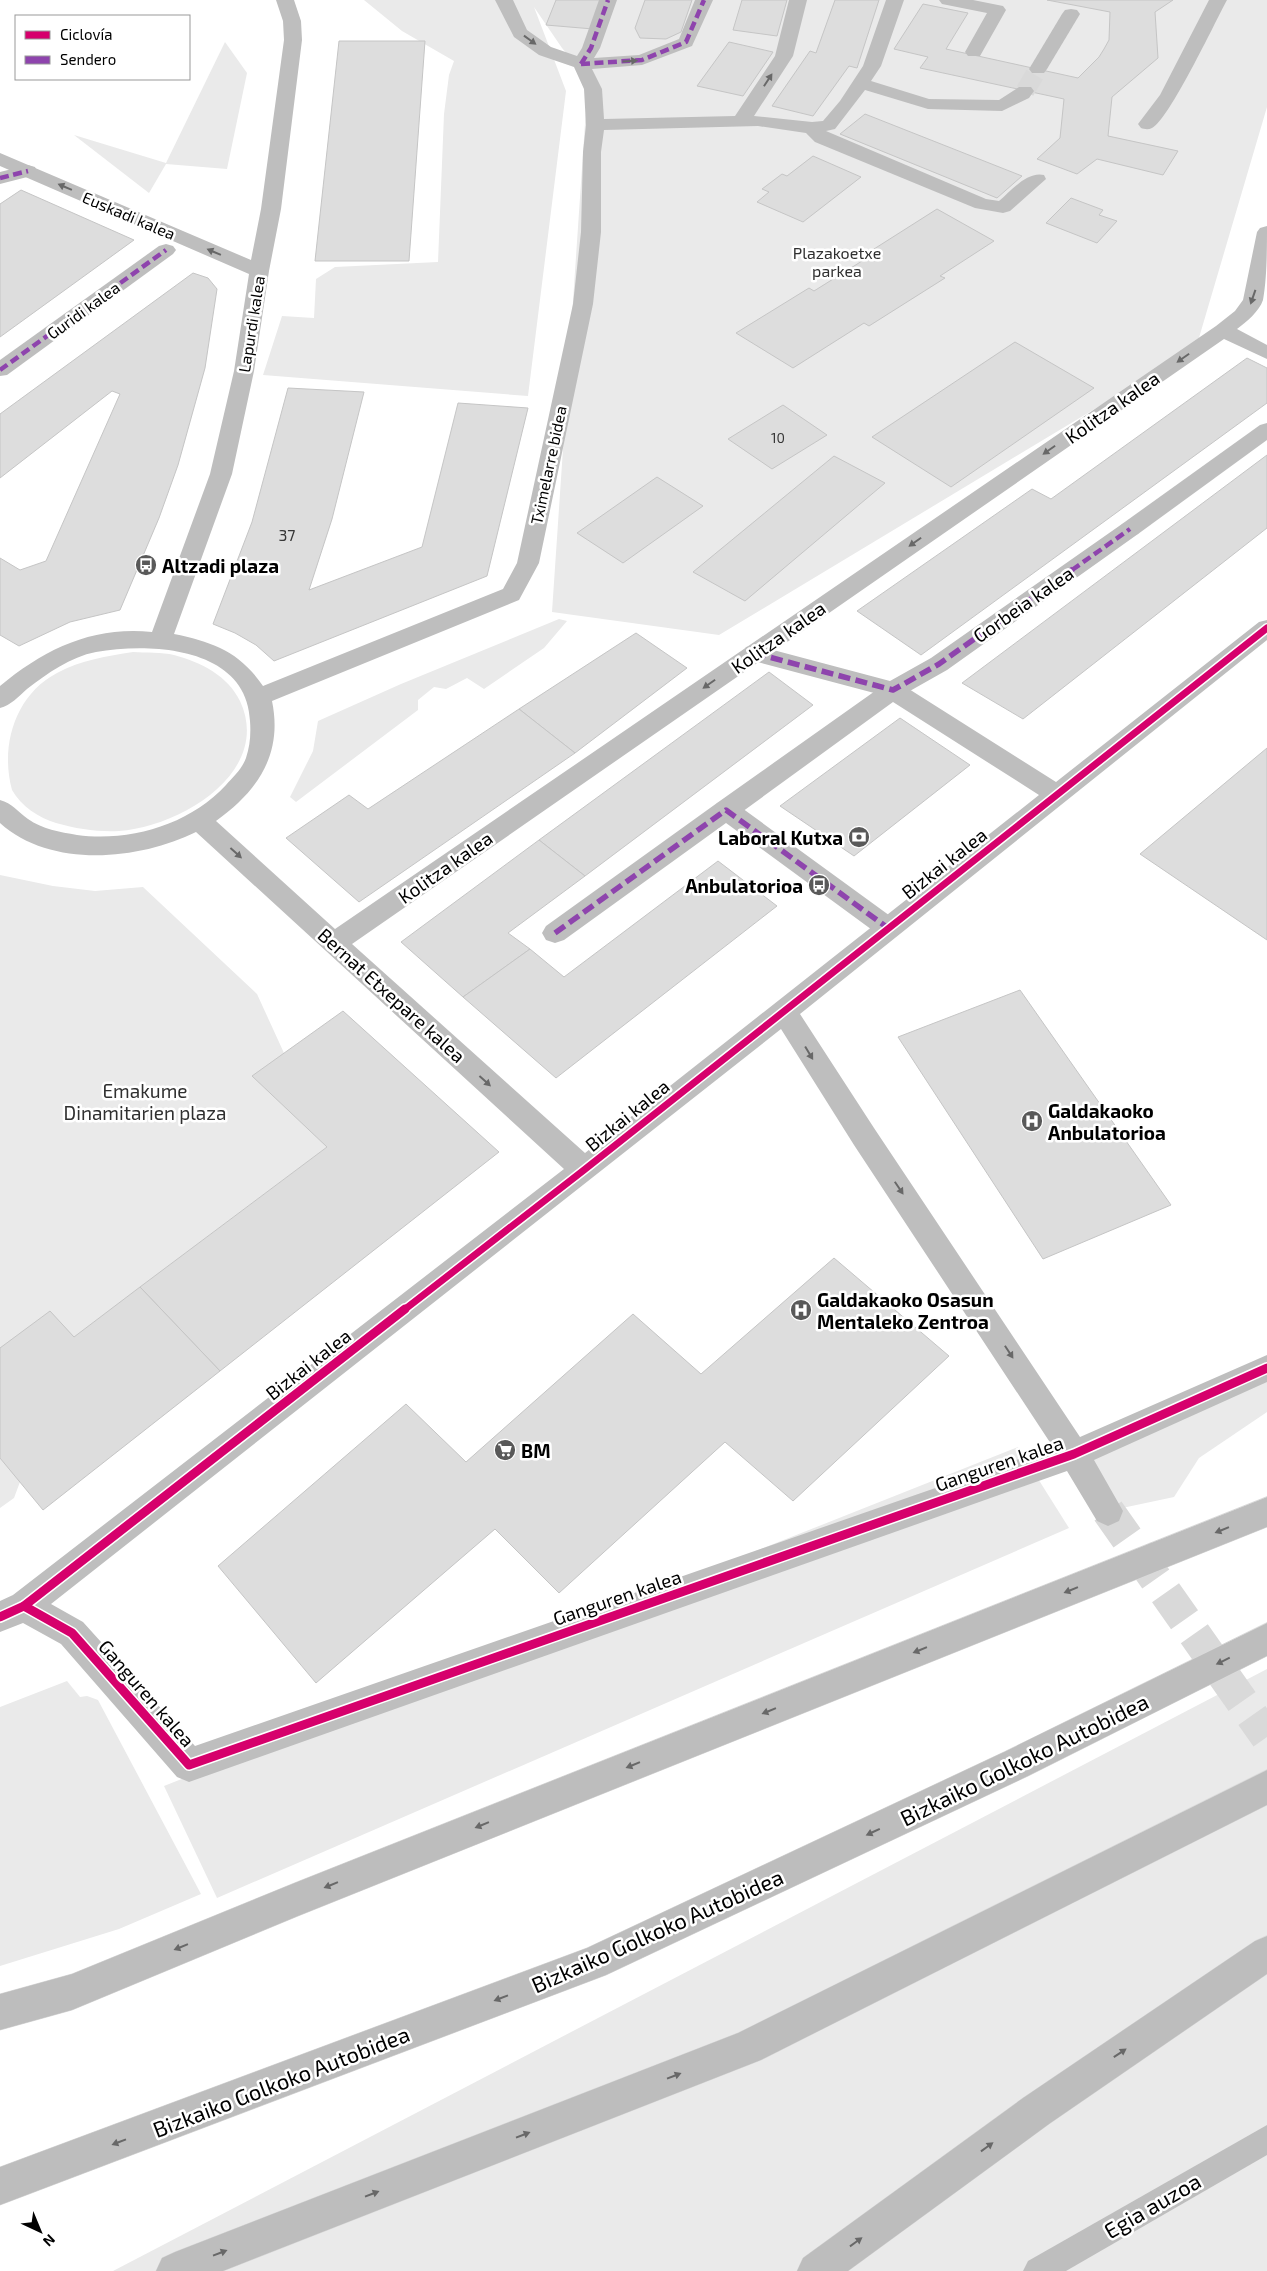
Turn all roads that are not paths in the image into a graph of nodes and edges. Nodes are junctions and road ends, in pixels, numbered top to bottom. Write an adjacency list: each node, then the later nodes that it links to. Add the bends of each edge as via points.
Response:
1 (285, 0): 25 (street, Lapurdi kalea, via 292,21 293,40 271,209)
2 (608, 0): 11 (street)
3 (704, 0): 11 (street, one-way to 3, via 642,60 686,42)
4 (798, 0): 15 (street, one-way to 4, via 784,56)
5 (895, 0): 13 (street, via 872,66)
6 (948, 0): 10 (street, via 997,10)
7 (1218, 0): 16 (street, via 1168,96)
8 (508, 3): 11 (street, one-way to 11, via 520,33 545,51)
9 (1071, 14): 12 (street)
10 (974, 52)
11 (582, 64): 17 (street, Tximelarre bidea, via 593,88)
12 (1038, 69)
13 (860, 83): 14 (street, via 928,104 1002,106); 18 (street, via 829,125)
14 (1025, 91)
15 (741, 121): 17 (street); 18 (street)
16 (1147, 124)
17 (595, 126): 35 (street, Tximelarre bidea, via 591,232 583,304 528,563 511,594)
18 (812, 128): 22 (street, via 822,138 982,204 1003,207)
19 (0, 159): 20 (street, Euskadi kalea)
20 (28, 171): 21 (street); 25 (street, Euskadi kalea, one-way to 20)
21 (0, 178)
22 (1037, 179)
23 (1267, 232): 26 (street, Kolitza kalea, one-way to 26, via 1253,302)
24 (166, 250): 28 (street, Guridi kalea)
25 (259, 271): 31 (street, Lapurdi kalea, via 244,371 221,474)
26 (1223, 330): 27 (street); 32 (street, Kolitza kalea, one-way to 32)
27 (1267, 353)
28 (0, 370)
29 (1267, 430): 34 (street, Gorbeia kalea, via 939,664)
30 (1267, 628): 36 (street, Bizkai kalea)
31 (161, 639): 33 (street, via 114,640 69,651); 35 (street, via 205,649 238,670)
32 (754, 654): 34 (street); 42 (street, Kolitza kalea, one-way to 42)
33 (5, 686)
34 (893, 690): 36 (street); 38 (street)
35 (259, 697): 39 (street, via 265,729 257,762 235,794)
36 (1057, 795): 40 (street, Bizkai kalea)
37 (0, 809): 39 (street, via 22,827 61,842 108,846 156,839)
38 (726, 810): 40 (street); 41 (street)
39 (200, 821): 42 (street, Bernat Etxepare kalea, one-way to 42)
40 (888, 928): 43 (street, Bizkai kalea)
41 (554, 933)
42 (334, 943): 44 (street, Bernat Etxepare kalea, one-way to 44)
43 (784, 1011): 44 (street, Bizkai kalea); 46 (street, one-way to 46)
44 (584, 1170): 49 (street, Bizkai kalea)
45 (1267, 1368): 46 (street, Ganguren kalea)
46 (1074, 1454): 47 (street); 49 (street, Ganguren kalea, via 189,1765 72,1633)
47 (1108, 1511)
48 (1267, 1512): 53 (highway, one-way to 53, via 72,1992)
49 (12, 1611)
50 (1267, 1640): 55 (highway, Bizkaiko Golkoko Autobidea, one-way to 55, via 1016,1764 594,1963)
51 (1267, 1786): 56 (highway, one-way to 51, via 748,2047)
52 (1267, 1953): 57 (highway, one-way to 52, via 1036,2111)
53 (0, 2012)
54 (1267, 2139): 58 (lane, Egia auzoa)
55 (4, 2185)
56 (175, 2271)
57 (816, 2271)
58 (1038, 2271)

